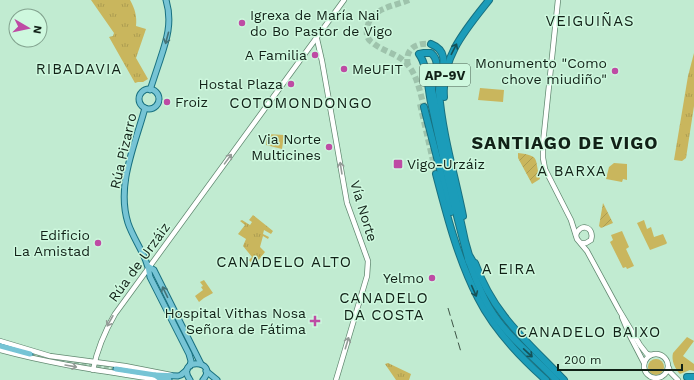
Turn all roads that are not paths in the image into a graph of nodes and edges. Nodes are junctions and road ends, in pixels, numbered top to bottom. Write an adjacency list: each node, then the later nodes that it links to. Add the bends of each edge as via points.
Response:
1 (166, 0): 7 (main road, one-way to 7, via 169,9 169,28)
2 (344, 0): 5 (main road)
3 (488, 0): 10 (highway, AP-9V, one-way to 3, via 443,95 444,77 451,54)
4 (558, 0): 12 (main road, via 543,158 547,174)
5 (317, 39): 20 (main road, Rúa de Urzáiz, one-way to 5); 42 (main road, Vía Norte, one-way to 5, via 368,268 366,254 347,203)
6 (431, 44): 10 (highway, via 439,49 444,57 440,94)
7 (150, 90): 9 (main road, via 143,91 140,96 140,104); 9 (main road, via 157,94 158,103 154,108)
8 (424, 107): 18 (highway, via 450,210)
9 (145, 108): 20 (main road, Rúa Pizarro, via 126,178 124,200 129,224)
10 (452, 163): 19 (highway)
11 (436, 174): 43 (highway, one-way to 43, via 458,251 478,299 499,332)
12 (571, 220): 13 (main road); 14 (main road)
13 (581, 228): 14 (main road); 15 (main road, via 587,228 592,232 592,238)
14 (576, 235): 16 (main road)
15 (588, 242): 16 (main road); 17 (main road)
16 (581, 243): 17 (main road)
17 (588, 251): 21 (main road)
18 (469, 262): 19 (highway, via 448,184 424,64 419,54 421,53 431,54 437,63 432,90 464,236); 44 (highway, one-way to 44, via 489,307 523,348)
19 (476, 266): 45 (highway, via 503,316)
20 (149, 267): 27 (main road, Rúa de Urzáiz, one-way to 27, via 107,327); 30 (main road, one-way to 20, via 154,270); 36 (main road, via 150,277 189,354 191,361)
21 (619, 310): 26 (main road, via 644,351); 28 (main road)
22 (0, 341): 27 (main road, via 50,356)
23 (0, 346): 25 (main road)
24 (0, 350): 33 (main road, one-way to 33)
25 (30, 354)
26 (651, 355): 28 (main road); 31 (main road, via 664,356)
27 (96, 362): 29 (main road); 33 (main road, Rúa de Urzáiz, via 100,366)
28 (644, 363): 39 (main road, via 647,375 653,379)
29 (113, 364): 35 (main road, via 108,368); 38 (main road, via 158,371)
30 (201, 364): 34 (main road); 36 (main road, via 195,363)
31 (669, 368): 39 (main road); 47 (main road)
32 (116, 369): 37 (main road)
33 (94, 370): 35 (main road)
34 (206, 371): 40 (main road); 41 (main road)
35 (112, 373): 37 (main road, via 154,379)
36 (188, 374): 38 (main road)
37 (157, 377): 38 (main road)
38 (171, 378)
39 (660, 378): 46 (main road)
40 (203, 380)
41 (217, 380)
42 (336, 380)
43 (546, 380)
44 (556, 380)
45 (564, 380)
46 (667, 380)
47 (678, 380)

